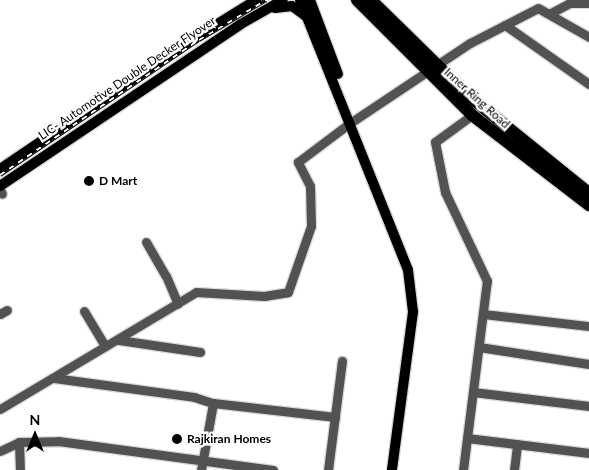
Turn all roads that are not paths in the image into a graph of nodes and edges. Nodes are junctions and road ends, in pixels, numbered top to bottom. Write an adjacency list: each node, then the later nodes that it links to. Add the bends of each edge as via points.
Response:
1 (247, 0): 21 (main road)
2 (256, 0): 21 (main road, LIC- Automotive Double Decker Flyover)
3 (270, 0): 22 (main road, LIC- Automotive Double Decker Flyover, via 222,28)
4 (283, 0): 10 (main road)
5 (300, 0): 12 (main road)
6 (312, 0): 12 (main road)
7 (357, 0): 17 (highway, Inner Ring Road)
8 (370, 0): 17 (highway, Inner Ring Road)
9 (589, 3): 11 (street, via 570,3)
10 (265, 10): 12 (main road, via 292,6); 22 (main road)
11 (549, 14): 13 (street, via 538,8); 14 (street)
12 (312, 17): 20 (main road)
13 (505, 25): 17 (street); 18 (street)
14 (577, 30): 15 (street); 16 (street)
15 (589, 30)
16 (589, 37)
17 (431, 68): 19 (highway, Inner Ring Road); 20 (street); 23 (highway, Inner Ring Road)
18 (589, 84)
19 (472, 115): 24 (highway, Inner Ring Road); 28 (street, via 435,142 445,192 487,280)
20 (352, 121): 26 (street, via 298,162 310,186 311,226 288,292 264,296 196,292); 51 (main road, via 408,270 413,295); 52 (main road, via 406,253 418,300)
21 (0, 167)
22 (1, 186)
23 (589, 193)
24 (589, 206)
25 (146, 242): 26 (street)
26 (178, 304): 30 (street)
27 (84, 311): 31 (street)
28 (483, 314): 29 (street); 32 (street)
29 (589, 326)
30 (119, 340): 31 (street); 33 (street)
31 (105, 346): 36 (street)
32 (479, 347): 35 (street); 37 (street)
33 (200, 352)
34 (342, 361): 41 (street)
35 (589, 364)
36 (54, 378): 38 (street, via 194,397); 40 (street)
37 (473, 392): 39 (street); 42 (street)
38 (213, 403): 41 (street); 47 (street)
39 (589, 406)
40 (0, 409)
41 (335, 417): 50 (street)
42 (467, 438): 44 (street); 53 (street)
43 (19, 442): 45 (street); 47 (street, via 58,442); 48 (street)
44 (517, 444): 46 (street); 54 (street)
45 (0, 451)
46 (589, 453)
47 (202, 465): 49 (street)
48 (20, 470)
49 (272, 470)
50 (328, 470)
51 (392, 470)
52 (398, 470)
53 (463, 470)
54 (514, 470)

